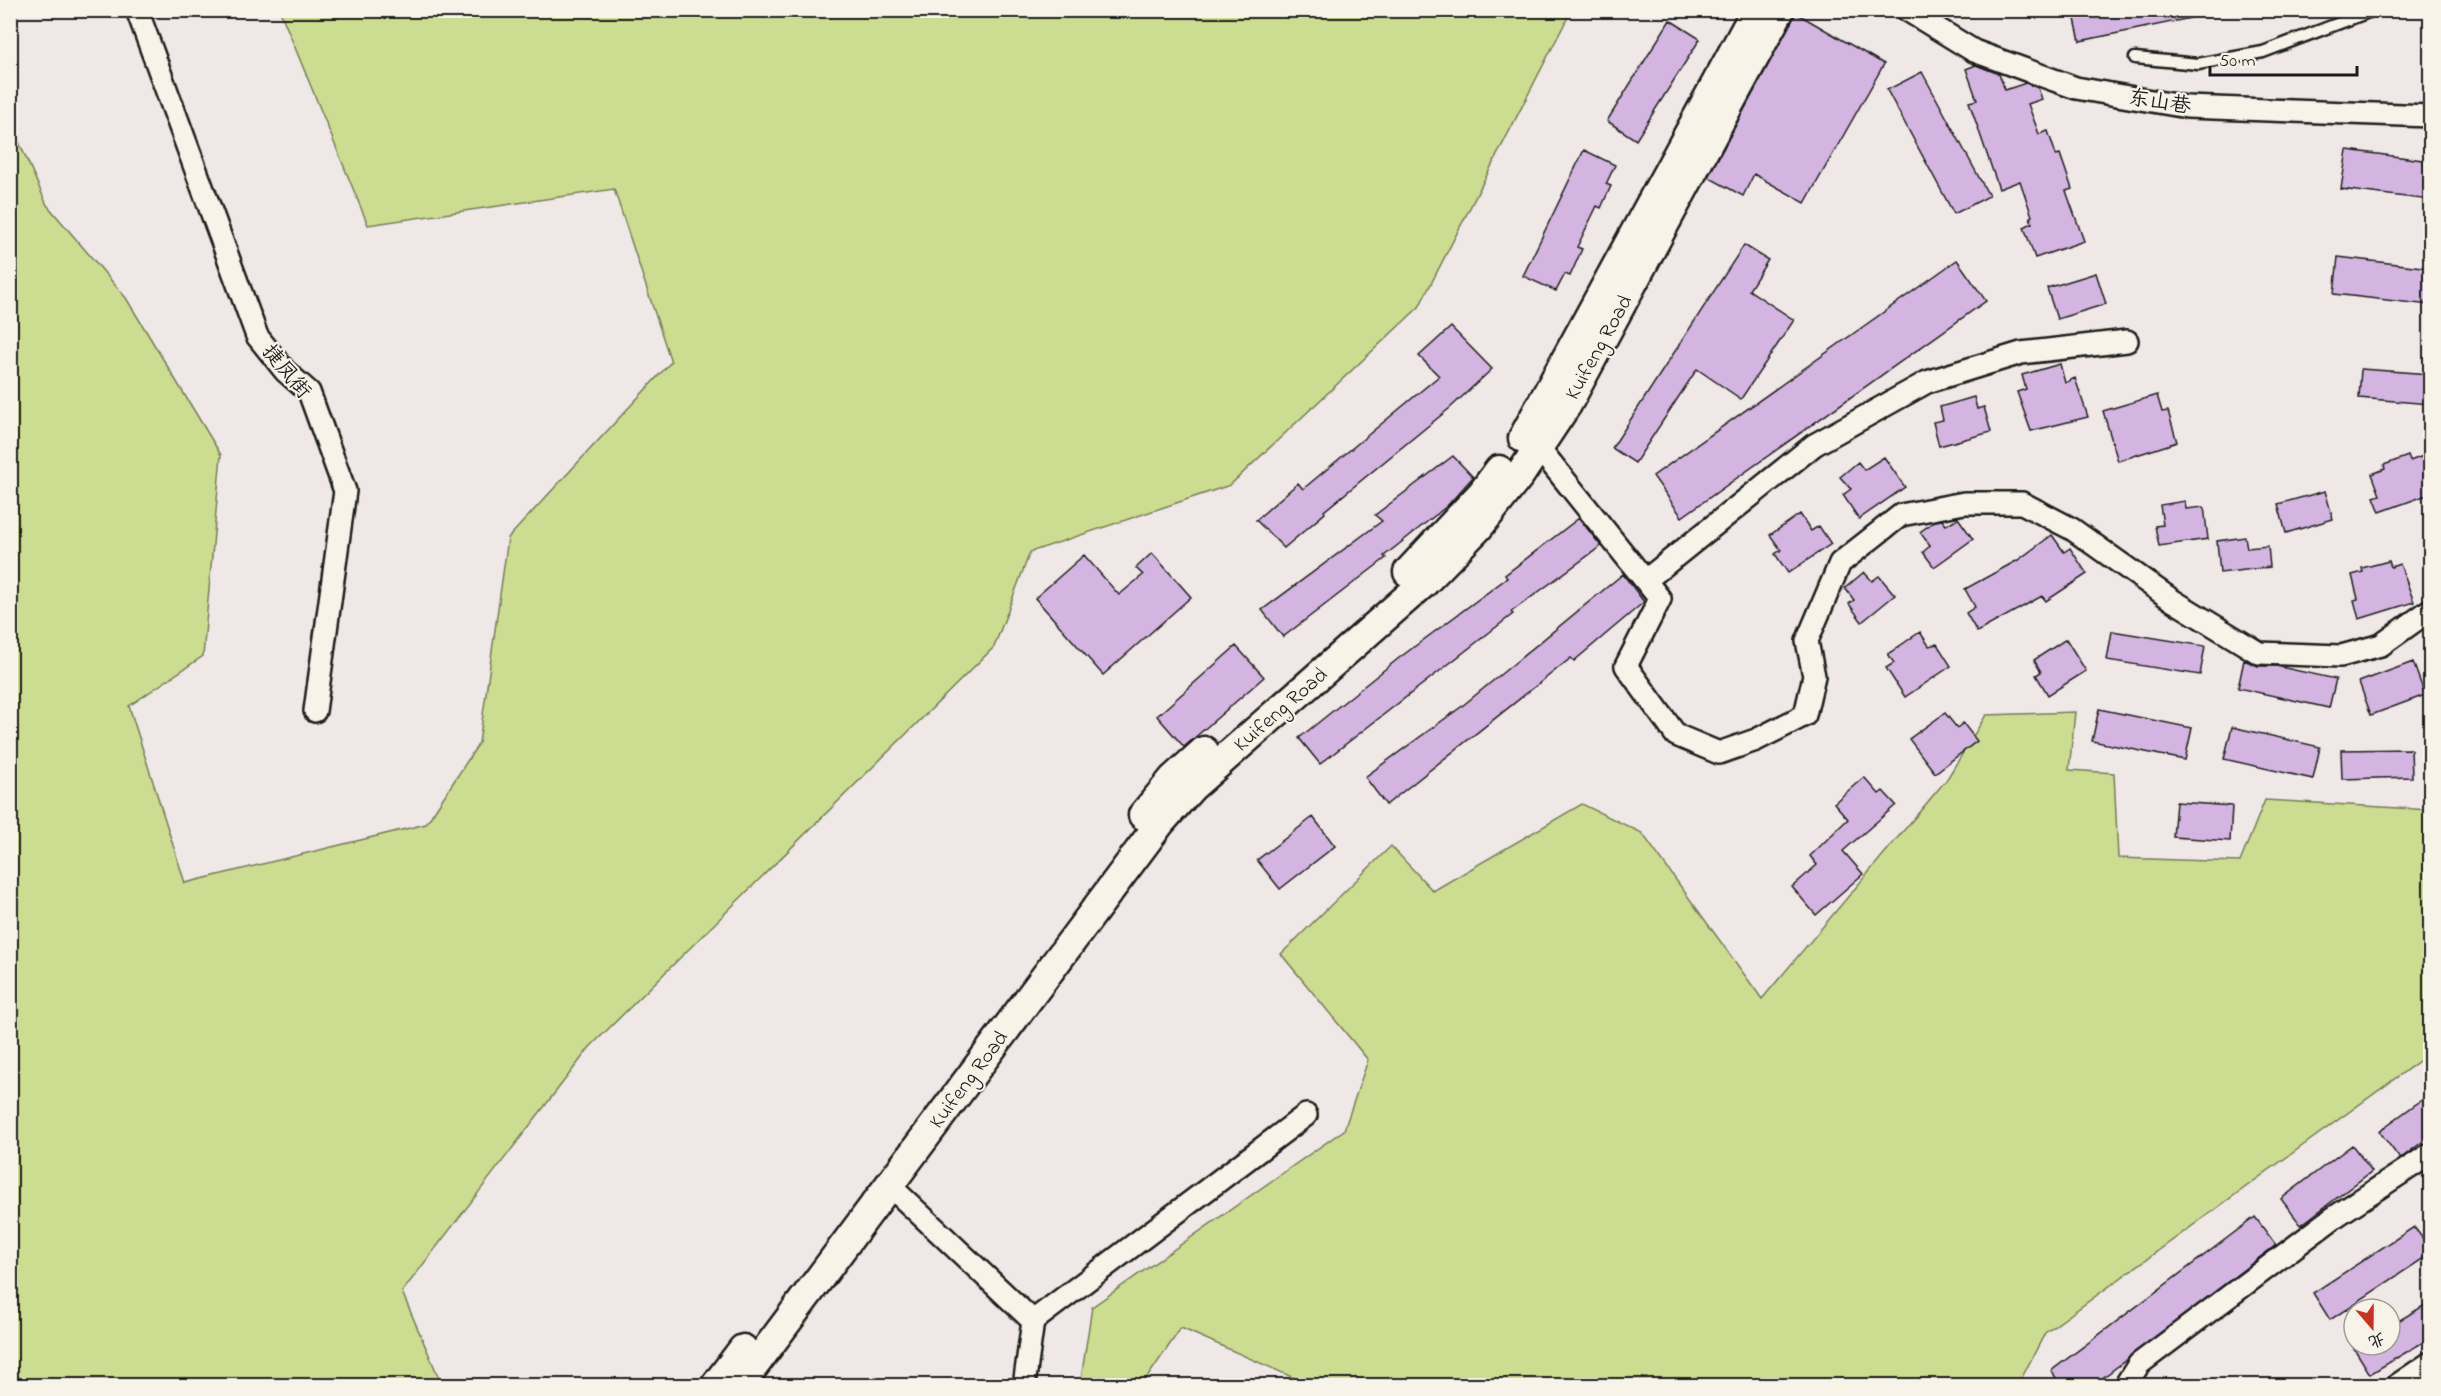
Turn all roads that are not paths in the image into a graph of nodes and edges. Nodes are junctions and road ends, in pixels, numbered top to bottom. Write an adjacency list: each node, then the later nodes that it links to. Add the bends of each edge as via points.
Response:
1 (137, 10): 12 (street, 捷凤街, via 257,336 285,371 309,392 345,491)
2 (1756, 10): 9 (main road, Kuifeng Road)
3 (1780, 10): 9 (main road, Kuifeng Road, via 1574,393)
4 (1906, 10): 7 (street, 东山巷, via 1974,51 2076,88 2187,107)
5 (2374, 10): 6 (lane, via 2263,52 2198,64)
6 (2134, 58)
7 (2430, 116)
8 (2127, 341): 10 (street, via 2021,353 1927,382 1814,445)
9 (1533, 440): 10 (street); 15 (main road, Kuifeng Road, via 1520,475 1478,528 1440,567 1201,780 1160,823); 18 (main road, Kuifeng Road, via 1403,578 1173,779 1127,834)
10 (1646, 580): 11 (street, via 1660,598 1626,666 1676,735 1719,753 1756,740 1805,715 1814,676 1807,641 1840,563 1901,515 1964,503 2022,503 2072,529 2172,600 2259,653 2341,656 2381,645)
11 (2430, 610)
12 (315, 711)
13 (1306, 1115): 16 (street)
14 (2430, 1154): 21 (street, via 2333,1218 2139,1364)
15 (889, 1185): 16 (street); 19 (main road, Kuifeng Road)
16 (1033, 1321): 20 (street)
17 (2430, 1364): 22 (street)
18 (715, 1386)
19 (739, 1386)
20 (1024, 1386)
21 (2125, 1386)
22 (2396, 1386)

